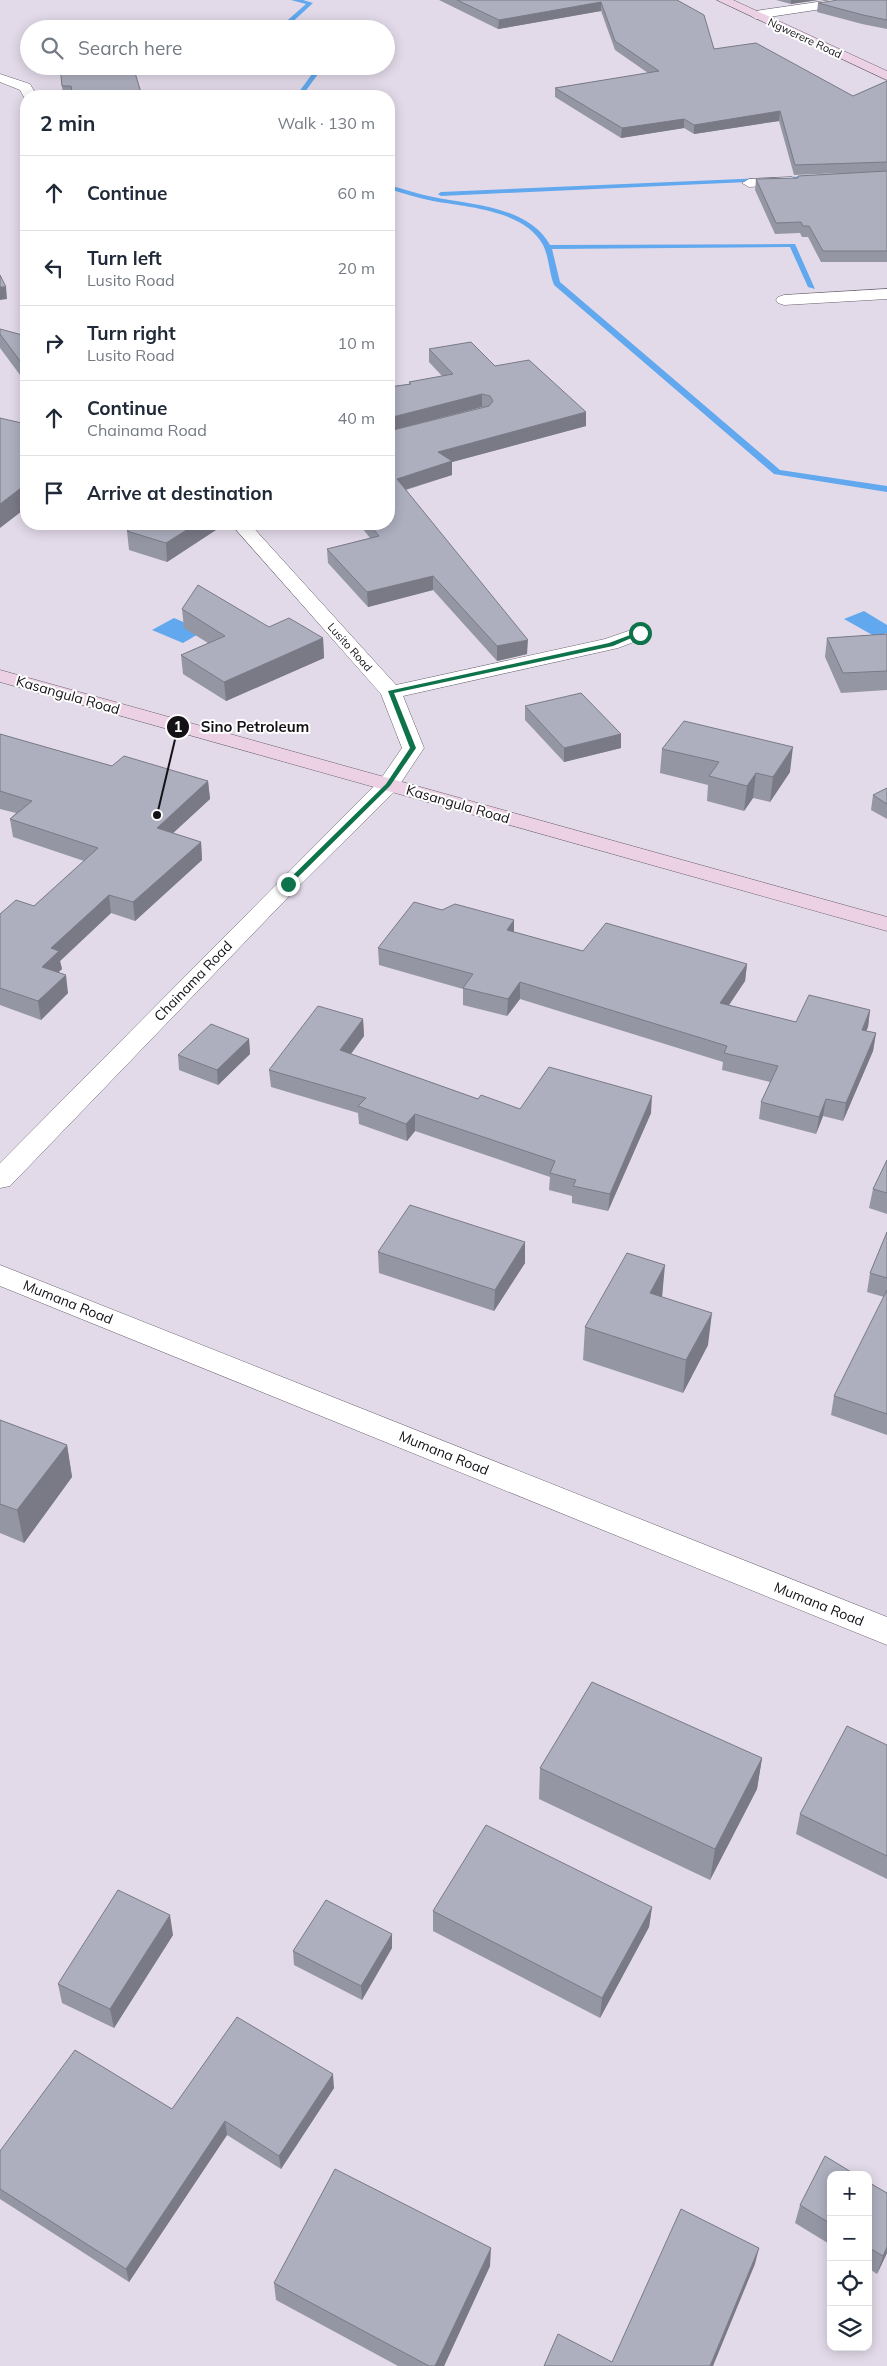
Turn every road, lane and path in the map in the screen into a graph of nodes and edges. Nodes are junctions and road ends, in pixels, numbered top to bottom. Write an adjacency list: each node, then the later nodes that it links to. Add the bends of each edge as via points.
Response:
1 (724, 0): 3 (main road, Ngwerere Road)
2 (855, 0): 3 (street)
3 (756, 15): 4 (main road, Ngwerere Road)
4 (887, 76)
5 (0, 78): 6 (street)
6 (27, 90)
7 (810, 180): 8 (street)
8 (749, 183)
9 (887, 294): 10 (street)
10 (784, 300)
11 (245, 530): 14 (street, Lusito Road)
12 (640, 633): 14 (street, via 611,644)
13 (0, 676): 15 (main road, Kasangula Road)
14 (391, 692): 15 (street, Lusito Road, via 413,748)
15 (388, 785): 16 (main road, Kasangula Road); 17 (street, Chainama Road)
16 (887, 924)
17 (0, 1179)
18 (0, 1275): 19 (street, Mumana Road)
19 (887, 1631)

